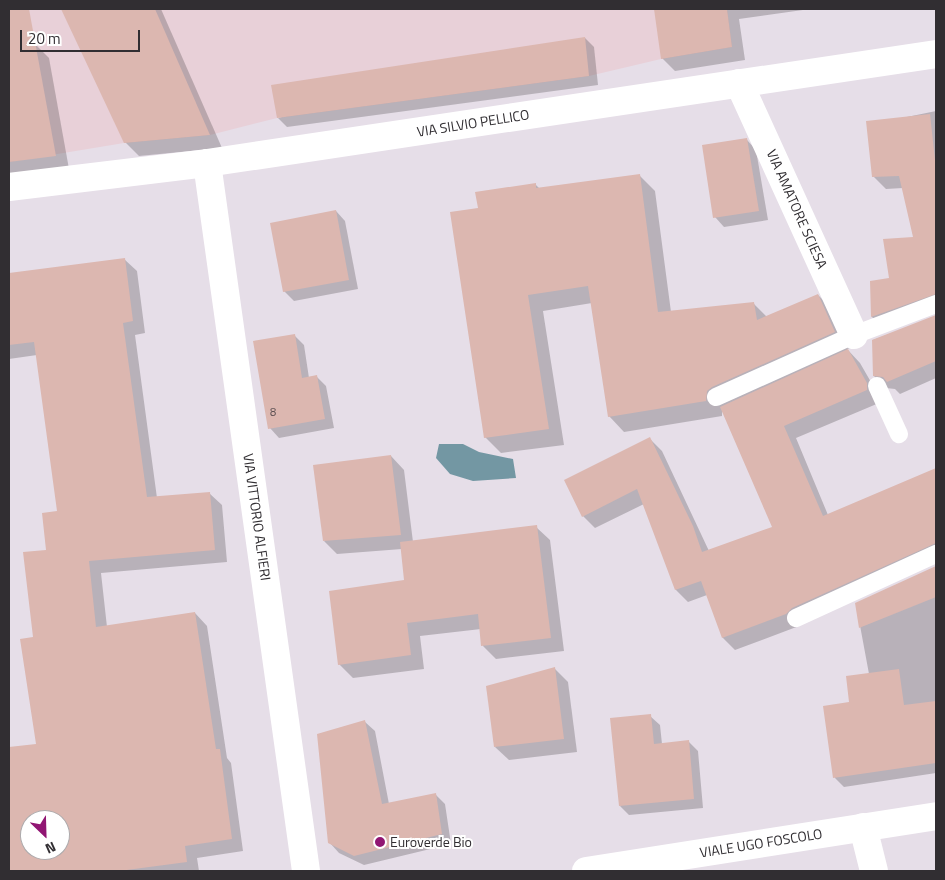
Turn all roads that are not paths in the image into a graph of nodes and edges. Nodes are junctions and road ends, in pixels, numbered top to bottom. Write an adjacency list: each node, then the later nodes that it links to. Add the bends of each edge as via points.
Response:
1 (936, 54): 2 (street, VIA SILVIO PELLICO)
2 (739, 83): 3 (street, VIA SILVIO PELLICO); 6 (street, VIA AMATORE SCIESA)
3 (207, 163): 4 (street, VIA SILVIO PELLICO); 14 (street, VIA VITTORIO ALFIERI)
4 (9, 188)
5 (936, 304): 6 (lane)
6 (857, 342): 8 (lane)
7 (877, 386): 9 (lane)
8 (716, 397)
9 (899, 434)
10 (936, 554): 11 (lane)
11 (796, 618)
12 (936, 816): 13 (street, VIALE UGO FOSCOLO)
13 (863, 827): 15 (street, VIALE UGO FOSCOLO); 16 (street)
14 (306, 871)
15 (586, 871)
16 (874, 871)

